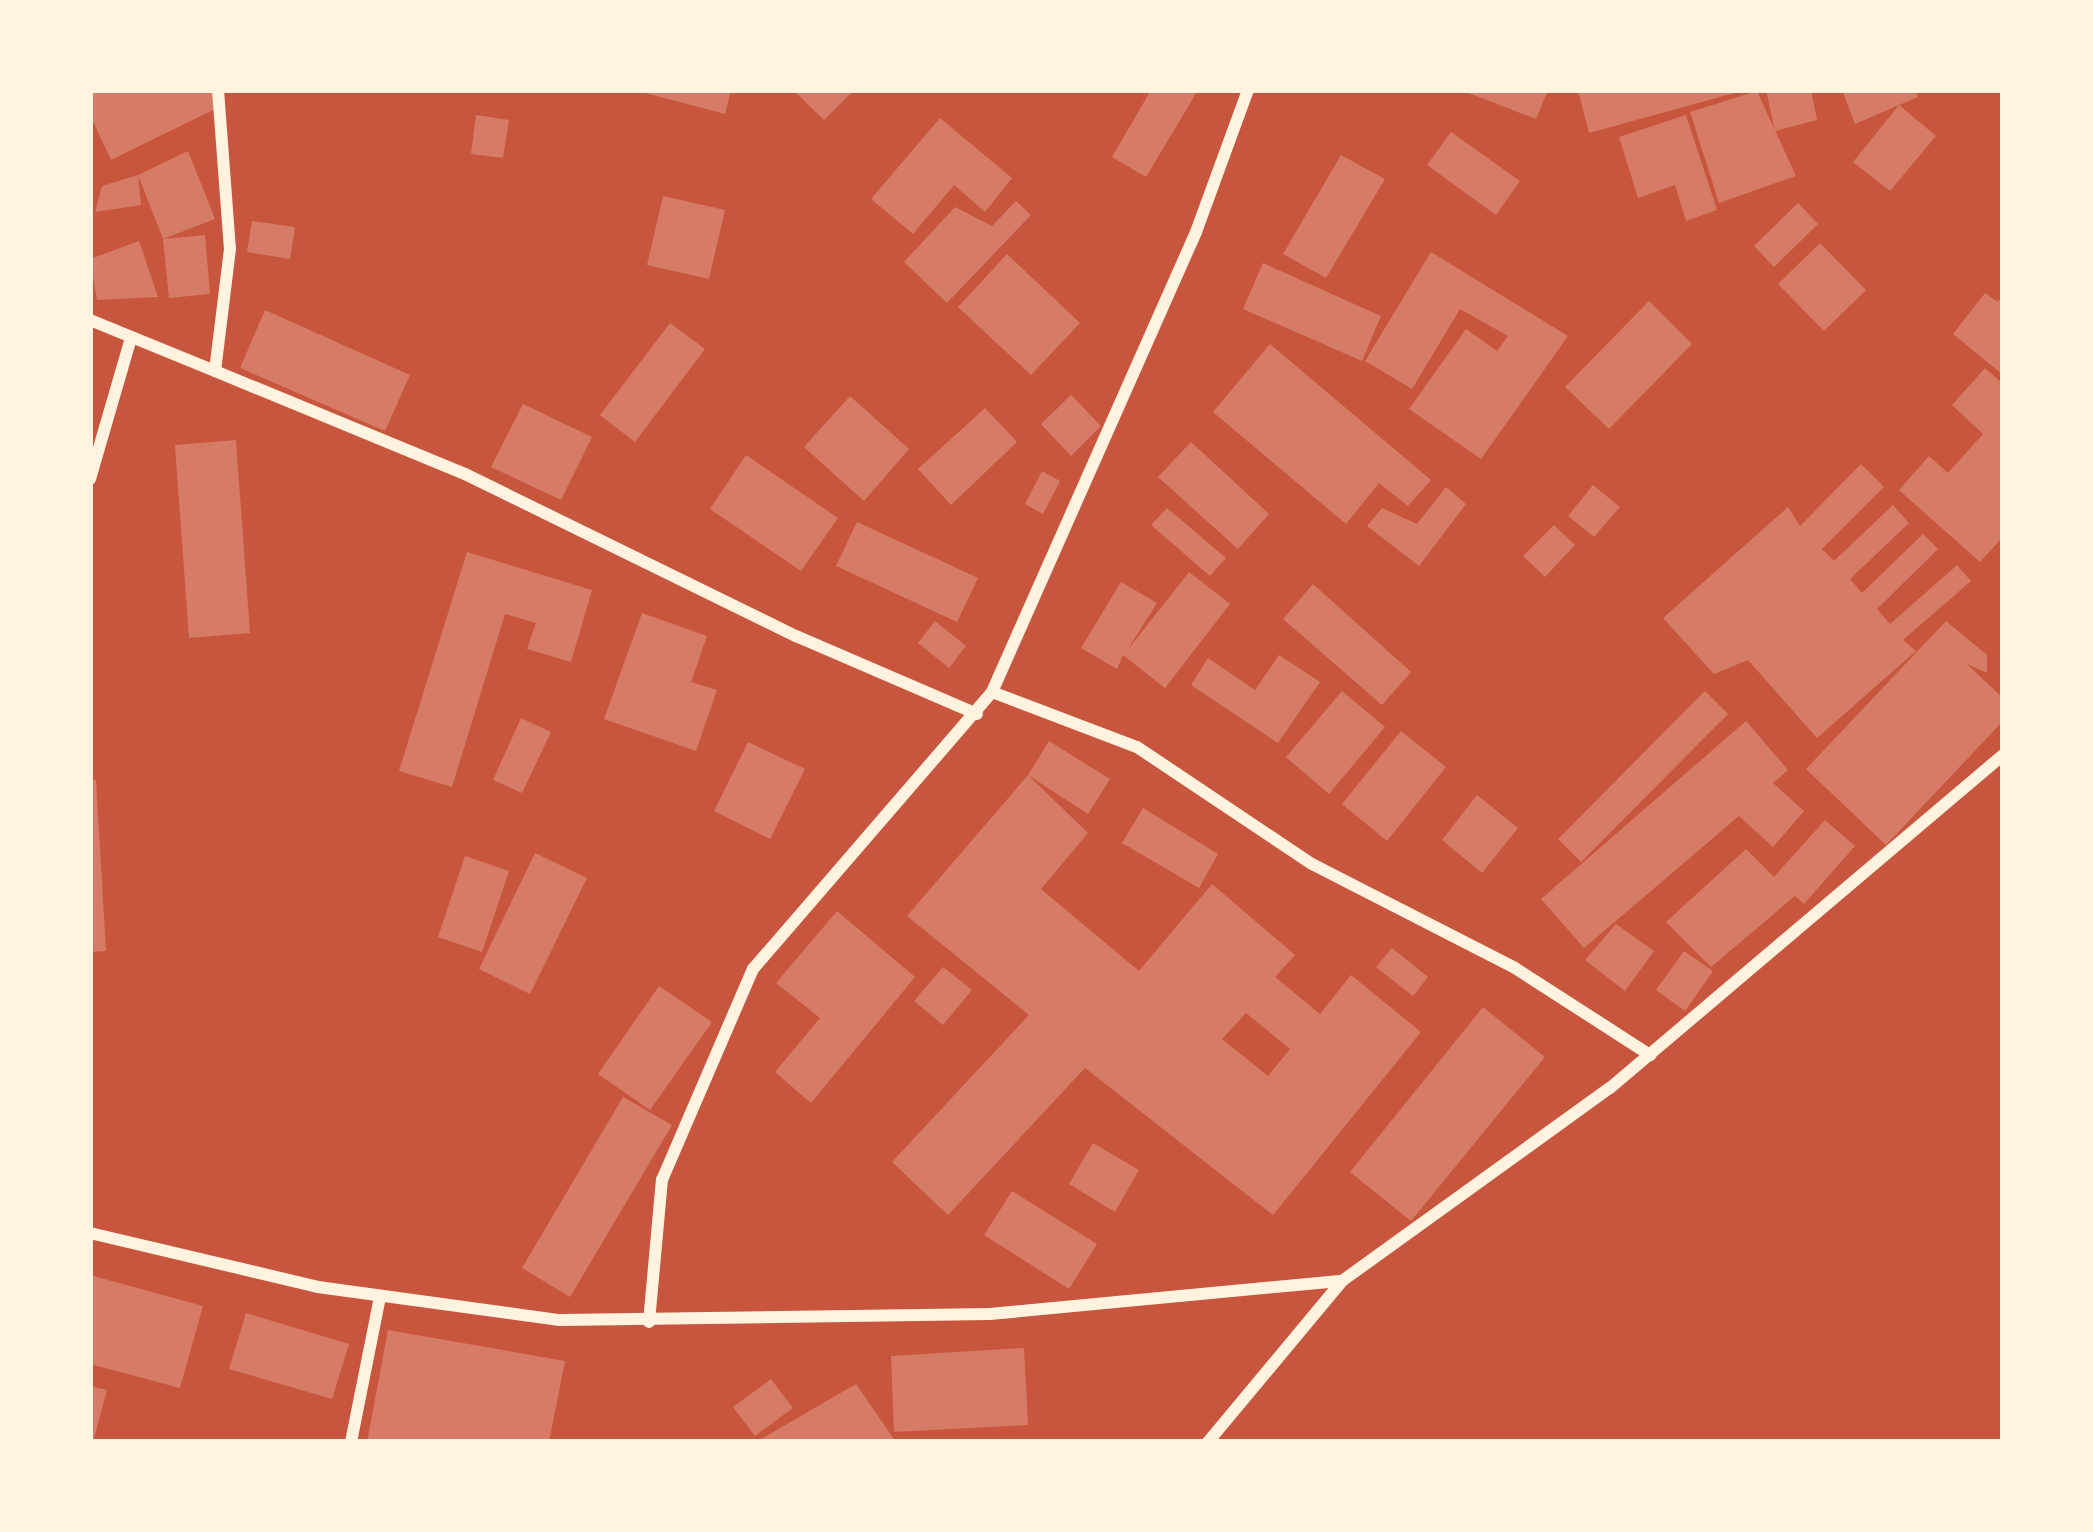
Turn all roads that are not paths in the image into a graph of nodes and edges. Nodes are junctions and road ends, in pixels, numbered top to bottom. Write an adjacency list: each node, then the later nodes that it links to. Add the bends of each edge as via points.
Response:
1 (218, 90): 5 (street, via 230,249)
2 (1248, 90): 7 (street, via 1196,232)
3 (90, 320): 4 (street)
4 (130, 341): 5 (street); 6 (street)
5 (215, 371): 8 (street, via 465,474 796,636)
6 (90, 479)
7 (992, 692): 8 (street); 10 (street, via 1137,747 1332,876 1515,968)
8 (977, 714): 14 (street, via 753,969 662,1180)
9 (2003, 755): 10 (street)
10 (1650, 1055): 12 (street)
11 (90, 1233): 13 (street)
12 (1342, 1281): 14 (street, via 990,1314); 16 (street)
13 (380, 1297): 14 (street, via 560,1320); 15 (street)
14 (649, 1322)
15 (351, 1442)
16 (1208, 1442)

